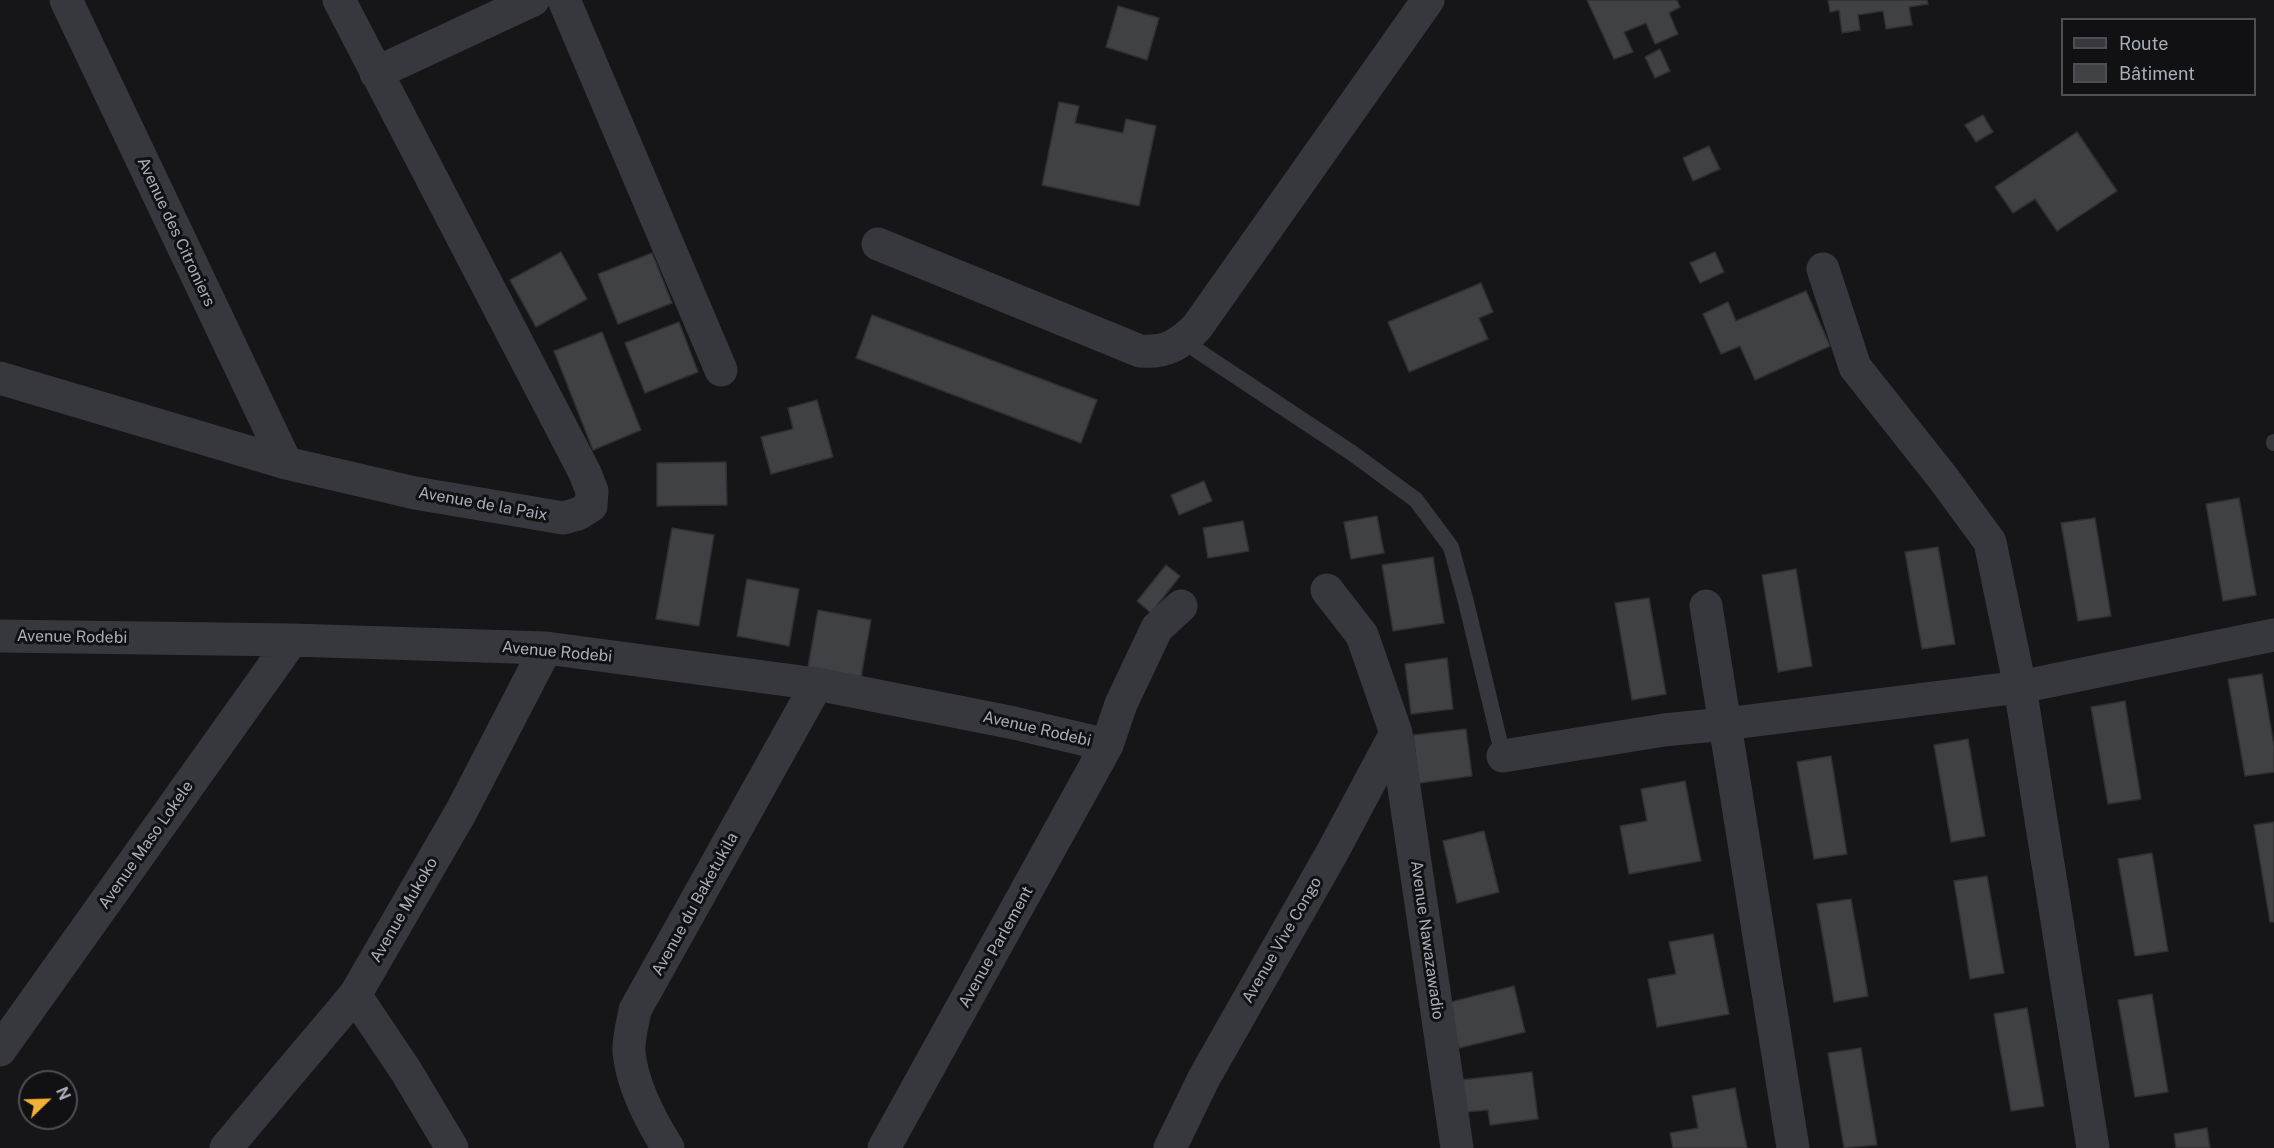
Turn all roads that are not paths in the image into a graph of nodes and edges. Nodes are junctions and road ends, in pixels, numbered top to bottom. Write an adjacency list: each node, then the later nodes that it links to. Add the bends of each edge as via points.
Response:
1 (66, 0): 12 (street, Avenue des Citroniers)
2 (339, 0): 6 (street, Avenue de la Paix)
3 (533, 0): 6 (street)
4 (564, 0): 10 (street)
5 (1428, 0): 9 (street, via 1197,327)
6 (376, 73): 12 (street, Avenue de la Paix, via 585,473 592,491 591,506 562,518 415,493)
7 (878, 244): 9 (street, via 1140,351 1158,353)
8 (1823, 269): 21 (street, via 1855,367 1990,542)
9 (1183, 341): 25 (lane, via 1416,500 1451,547)
10 (721, 370)
11 (0, 378): 12 (street, Avenue de la Paix)
12 (286, 463)
13 (1327, 590): 23 (street, Avenue Nawazawadio, via 1362,635)
14 (1181, 606): 24 (street, Avenue Parlement, via 1157,628 1121,704)
15 (1706, 606): 22 (street)
16 (2274, 635): 21 (street)
17 (0, 636): 18 (street, Avenue Rodebi)
18 (291, 640): 19 (street, Avenue Rodebi); 27 (street, Avenue Maso Lokele)
19 (546, 648): 20 (street, Avenue Rodebi); 26 (street, Avenue Mukoko, via 461,812)
20 (817, 684): 24 (street, Avenue Rodebi); 28 (street, Avenue du Baketukila, via 635,1010 628,1050)
21 (2020, 687): 22 (street); 35 (street)
22 (1725, 724): 25 (street); 34 (street)
23 (1396, 733): 32 (street, Avenue Vive Congo, via 1204,1078); 33 (street, Avenue Nawazawadio)
24 (1107, 745): 31 (street, Avenue Parlement)
25 (1503, 756)
26 (355, 995): 29 (street, Avenue Mukoko); 30 (street)
27 (0, 1050)
28 (656, 1143)
29 (226, 1148)
30 (452, 1148)
31 (884, 1148)
32 (1170, 1148)
33 (1457, 1148)
34 (1793, 1148)
35 (2093, 1148)

